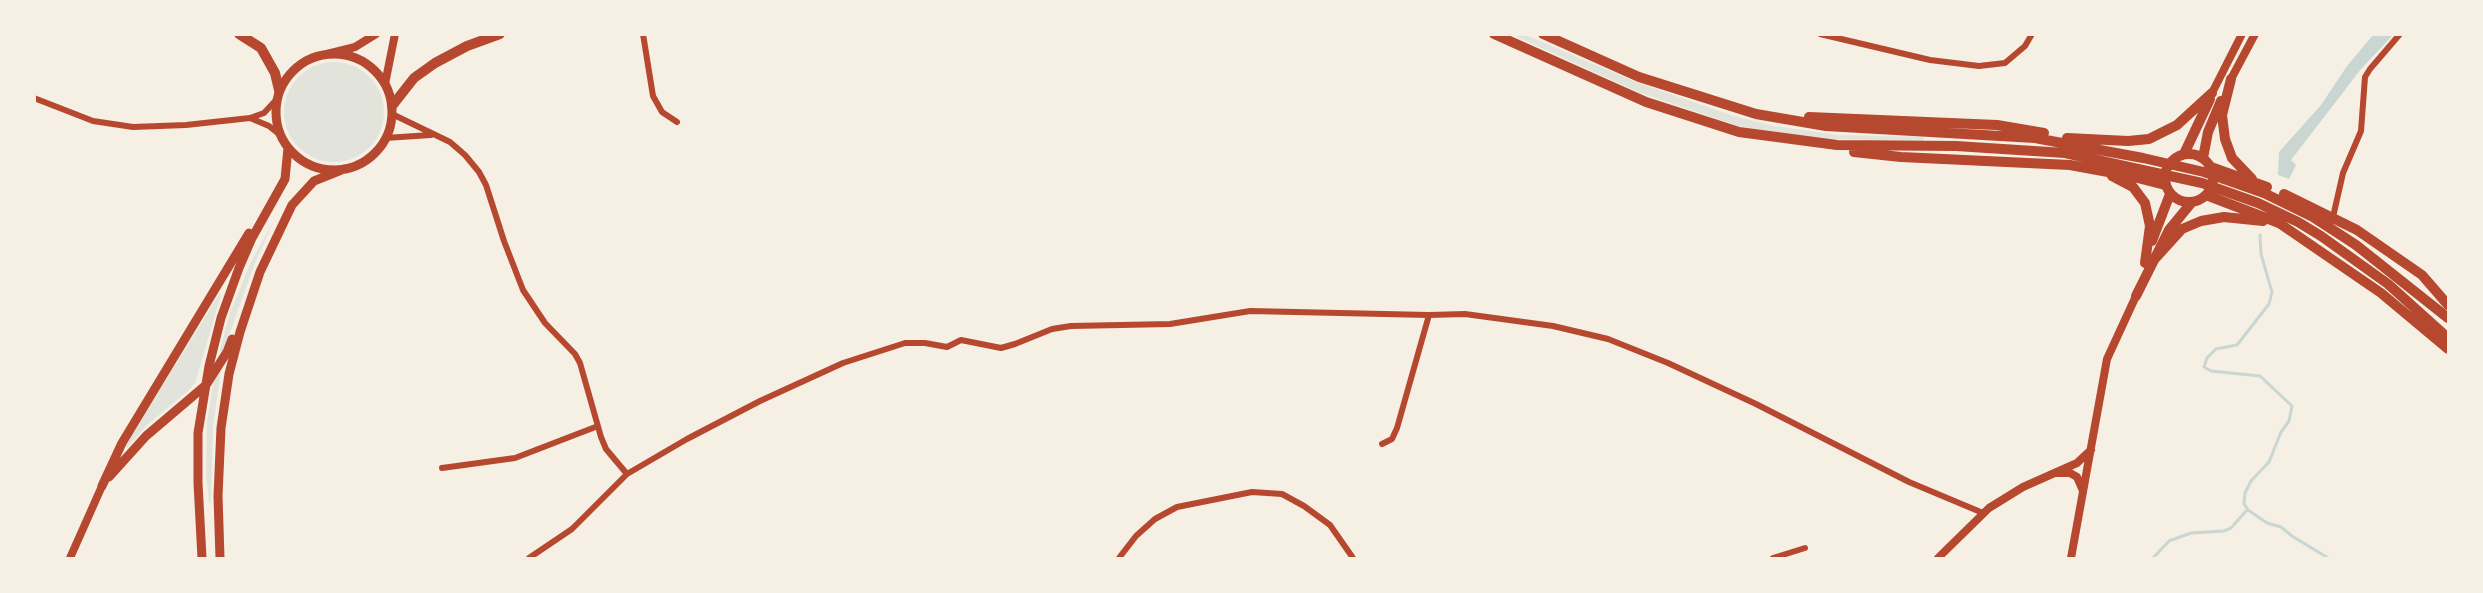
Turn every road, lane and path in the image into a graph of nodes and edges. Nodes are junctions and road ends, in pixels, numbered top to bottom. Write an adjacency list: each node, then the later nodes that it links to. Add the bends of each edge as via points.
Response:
1 (239, 34): 17 (highway, via 261,48 275,73)
2 (376, 34): 13 (street, via 355,47)
3 (395, 34): 15 (street)
4 (500, 34): 19 (highway, via 435,63 406,87)
5 (643, 34): 21 (street, via 653,96 662,112)
6 (1494, 34): 22 (highway, via 1646,102)
7 (1543, 34): 26 (highway, via 1639,77 1744,112 1826,126 2035,138)
8 (1820, 34): 9 (street, via 1930,60 1979,66 2005,63 2025,46)
9 (2032, 34)
10 (2242, 34): 16 (main road)
11 (2255, 34): 14 (main road)
12 (2400, 34): 38 (street, via 2366,77 2361,131 2343,173)
13 (327, 54): 15 (main road, via 361,60); 17 (main road, via 302,63 289,75)
14 (2231, 79): 29 (highway, via 2208,132); 33 (highway, via 2223,115 2227,146 2232,158)
15 (385, 84): 19 (main road)
16 (2212, 93): 26 (highway, via 2177,125 2149,139); 28 (highway)
17 (278, 95): 20 (street, via 264,113); 23 (main road, via 276,118)
18 (34, 98): 20 (street, via 81,117 118,126)
19 (392, 110): 24 (street); 25 (main road)
20 (250, 118): 23 (street)
21 (677, 122)
22 (1739, 132): 26 (highway, via 1837,145); 32 (highway, via 1798,146 1890,156)
23 (280, 135): 27 (main road)
24 (434, 135): 25 (street); 49 (street, via 457,148 479,172 523,290 580,363)
25 (386, 138): 31 (main road, via 371,156)
26 (2067, 145): 28 (highway); 45 (highway, via 2204,172 2249,187 2295,208 2356,245); 46 (highway, via 2233,193 2298,222 2411,303)
27 (288, 148): 31 (main road, via 309,164 326,170); 36 (main road, via 285,179)
28 (2179, 156): 29 (highway, via 2192,153); 34 (highway, via 2164,173)
29 (2203, 158): 30 (highway)
30 (2211, 167): 33 (highway); 35 (highway, via 2213,183)
31 (344, 169): 41 (main road, via 321,177 301,193 284,218)
32 (2095, 169): 34 (highway); 40 (highway, via 2133,188 2145,203 2150,226)
33 (2254, 181): 38 (highway)
34 (2168, 189): 37 (highway, via 2182,201); 40 (highway)
35 (2206, 195): 37 (highway); 39 (highway)
36 (273, 199): 48 (main road, via 228,294); 55 (main road, via 142,410)
37 (2192, 202): 40 (highway)
38 (2333, 217): 43 (highway, via 2422,275)
39 (2276, 222): 40 (highway, via 2224,217 2201,221 2182,229); 47 (highway, via 2381,293)
40 (2149, 262): 42 (highway)
41 (260, 272): 48 (main road, via 248,290 227,352); 61 (main road, via 235,347 223,412 218,467)
42 (2136, 296): 51 (street, via 2107,359)
43 (2448, 305)
44 (1429, 315): 50 (street, via 1398,428 1392,439); 53 (street, via 1250,311 1170,324 1071,326 1001,348 961,340 947,347 925,343 891,346 760,400); 57 (street, via 1465,314 1553,326 1608,339 1746,399 1909,482)
45 (2448, 318)
46 (2448, 338)
47 (2448, 349)
48 (206, 385): 55 (main road, via 146,436); 60 (main road, via 198,433)
49 (598, 426): 52 (street, via 515,458); 53 (street, via 606,449)
50 (1382, 444)
51 (2092, 449): 54 (street, via 2077,463); 56 (street)
52 (442, 468)
53 (627, 474): 62 (street, via 572,529)
54 (2053, 474): 56 (street, via 2070,473 2077,477); 57 (street)
55 (102, 486): 59 (main road)
56 (2084, 494): 67 (street)
57 (1983, 513): 66 (street)
58 (1805, 548): 65 (street)
59 (70, 558)
60 (202, 558)
61 (220, 558)
62 (529, 558)
63 (1119, 558): 64 (street, via 1155,519 1177,507 1252,492 1282,494 1304,506 1330,525)
64 (1353, 558)
65 (1773, 558)
66 (1938, 558)
67 (2071, 558)

